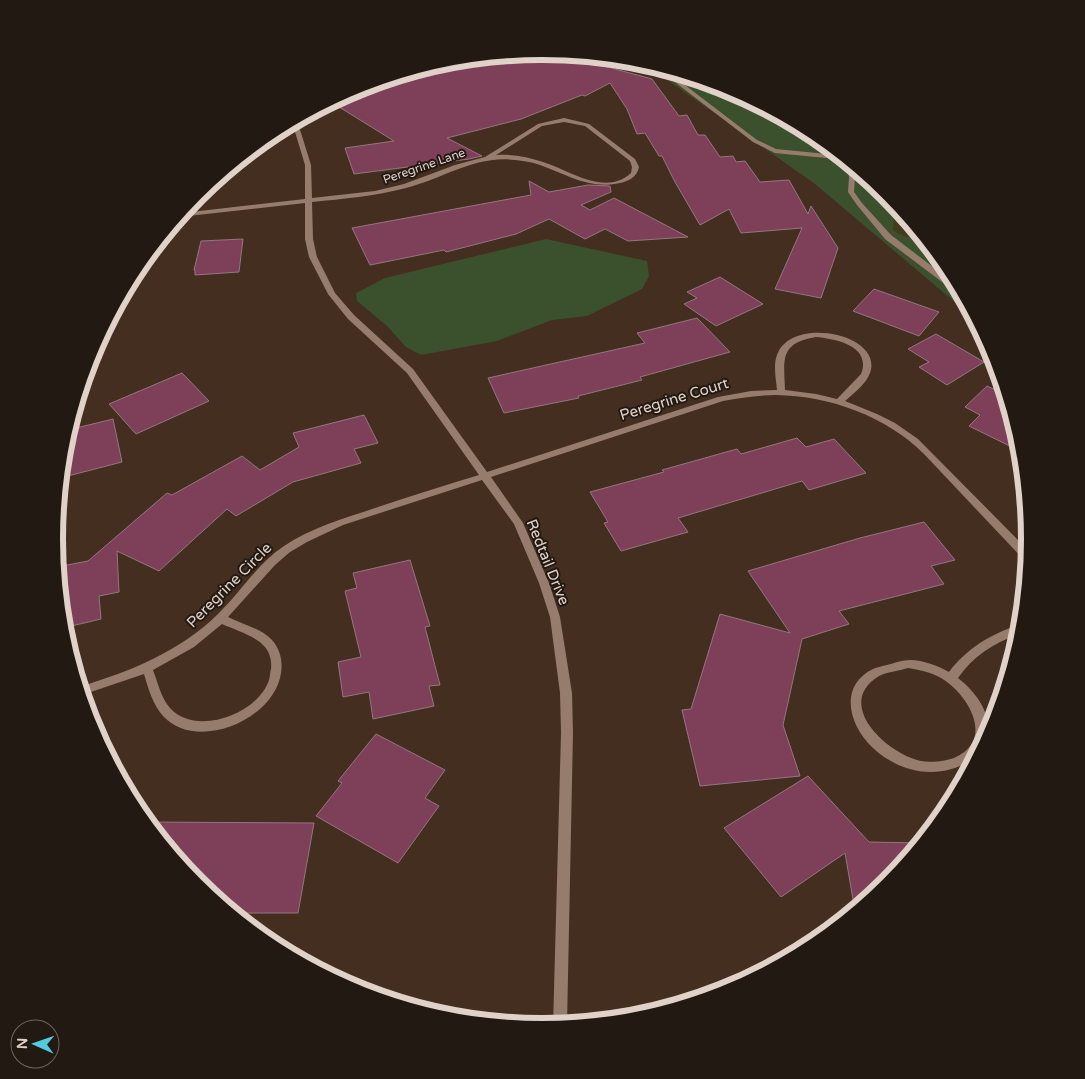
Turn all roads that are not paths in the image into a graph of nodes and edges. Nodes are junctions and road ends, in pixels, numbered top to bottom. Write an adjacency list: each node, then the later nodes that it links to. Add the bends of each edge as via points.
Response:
1 (672, 78): 3 (street, via 755,141 775,151)
2 (297, 128): 6 (street, Redtail Drive, via 308,165)
3 (830, 156)
4 (487, 158): 4 (street, Peregrine Lane, via 540,124 564,120 587,125 636,165 631,177 597,184 584,182 541,163 508,157); 6 (street, Peregrine Lane, via 406,186)
5 (851, 173): 8 (street, via 851,192 859,204 888,237)
6 (308, 202): 7 (street); 11 (street, Redtail Drive, via 313,257 332,294 351,318 410,371)
7 (190, 214)
8 (946, 280)
9 (781, 392): 10 (street, Peregrine Court); 10 (street, via 781,354 786,346 794,339 809,334 825,335 855,345 867,360 867,370); 11 (street, Peregrine Court, via 721,399)
10 (839, 402): 12 (street, Peregrine Court, via 882,419 911,437)
11 (485, 475): 13 (street, Peregrine Circle, via 340,523 294,544 272,560); 20 (street, Redtail Drive, via 518,523 544,583 555,617 566,692)
12 (1022, 550)
13 (220, 618): 15 (street, Peregrine Circle, via 190,644); 15 (street, via 267,643 276,656 277,674 271,691 256,708 235,720 208,726 190,725 171,717 162,706)
14 (1013, 632): 16 (street, via 978,647)
15 (147, 668): 17 (street, Peregrine Circle)
16 (950, 678): 18 (street, via 968,692 979,710); 19 (street, via 930,668 908,664 887,666 869,674 858,688 856,697 860,726 875,744 896,758 921,766 945,766 965,759)
17 (87, 689)
18 (982, 731)
19 (974, 750)
20 (560, 1018)

